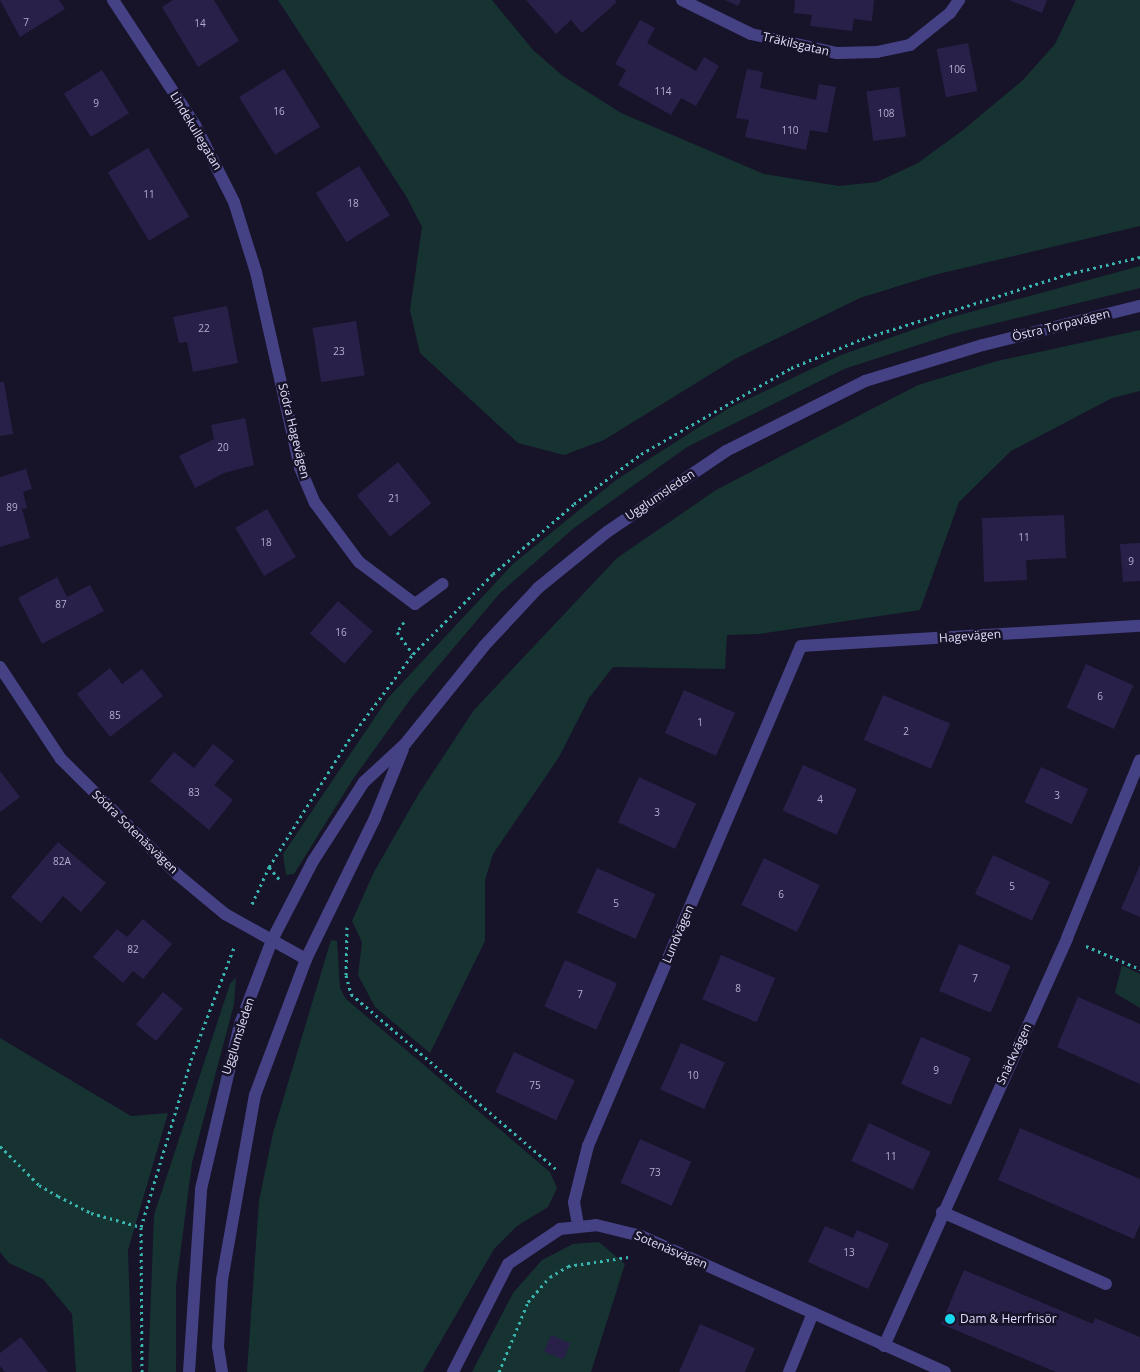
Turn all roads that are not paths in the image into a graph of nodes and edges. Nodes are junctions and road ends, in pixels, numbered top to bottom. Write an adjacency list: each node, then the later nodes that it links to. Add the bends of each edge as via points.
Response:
1 (113, 0): 4 (street, Lindekullegatan, via 218,168)
2 (682, 0): 3 (street, Träkilsgatan, via 734,27 780,43 852,54 910,44 950,13)
3 (960, 0)
4 (256, 272): 7 (street, Södra Hagevägen, via 300,468 315,504 359,562 415,604)
5 (1140, 306): 6 (street, Östra Torpavägen)
6 (983, 345): 11 (street, Ugglumsleden, via 865,380 726,451 656,495 538,588)
7 (443, 584)
8 (1140, 626): 9 (street, Hagevägen)
9 (801, 646): 16 (street, Lundvägen, via 577,1180)
10 (0, 667): 13 (street, Södra Sotenäsvägen, via 60,759 199,892)
11 (405, 744): 13 (street, Ugglumsleden, via 364,782 313,861); 14 (street, Ugglumsleden, via 376,818)
12 (1140, 760): 15 (street, Snäckvägen, via 1067,938)
13 (272, 940): 14 (street, Södra Sotenäsvägen); 20 (street, Ugglumsleden, via 238,1033 201,1189)
14 (306, 959): 21 (street, Ugglumsleden, via 253,1104 222,1280 218,1347)
15 (942, 1212): 17 (street); 19 (street, Snäckvägen)
16 (578, 1225): 18 (street, Sotenäsvägen, via 621,1229 641,1236); 22 (street, Sotenäsvägen, via 547,1235 508,1264)
17 (1106, 1284)
18 (814, 1313): 19 (street, Sotenäsvägen); 23 (street)
19 (884, 1346): 24 (street, Sotenäsvägen)
20 (189, 1372)
21 (222, 1372)
22 (454, 1372)
23 (789, 1372)
24 (945, 1372)

